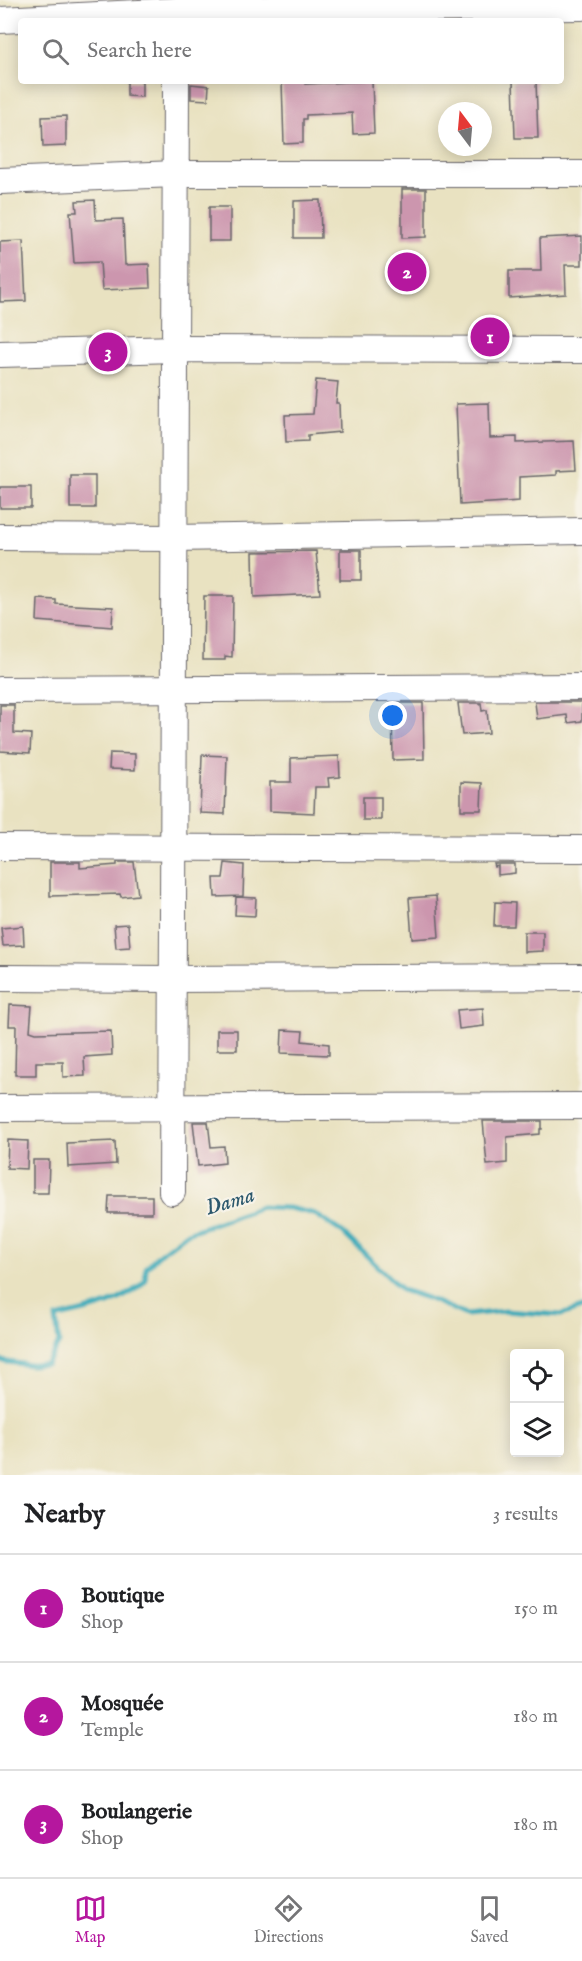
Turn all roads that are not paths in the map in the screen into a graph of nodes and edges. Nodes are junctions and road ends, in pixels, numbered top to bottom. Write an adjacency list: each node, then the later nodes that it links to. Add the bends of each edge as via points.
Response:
1 (582, 7): 2 (street)
2 (177, 11): 3 (street)
3 (39, 18)
4 (18, 19): 5 (street)
5 (0, 20)
6 (176, 84): 7 (street)
7 (176, 174): 8 (street); 9 (street); 10 (street)
8 (582, 174)
9 (0, 181)
10 (175, 349): 11 (street); 12 (street); 15 (street)
11 (582, 350)
12 (0, 354)
13 (582, 531): 15 (street)
14 (0, 537): 15 (street)
15 (174, 538): 17 (street)
16 (582, 687): 17 (street)
17 (174, 689): 18 (street); 20 (street)
18 (0, 690)
19 (0, 847): 20 (street)
20 (173, 848): 21 (street); 24 (street)
21 (582, 849)
22 (582, 976): 24 (street)
23 (0, 978): 24 (street)
24 (173, 980): 27 (street)
25 (582, 1106): 27 (street)
26 (0, 1108): 27 (street)
27 (173, 1108): 28 (street)
28 (172, 1192)

